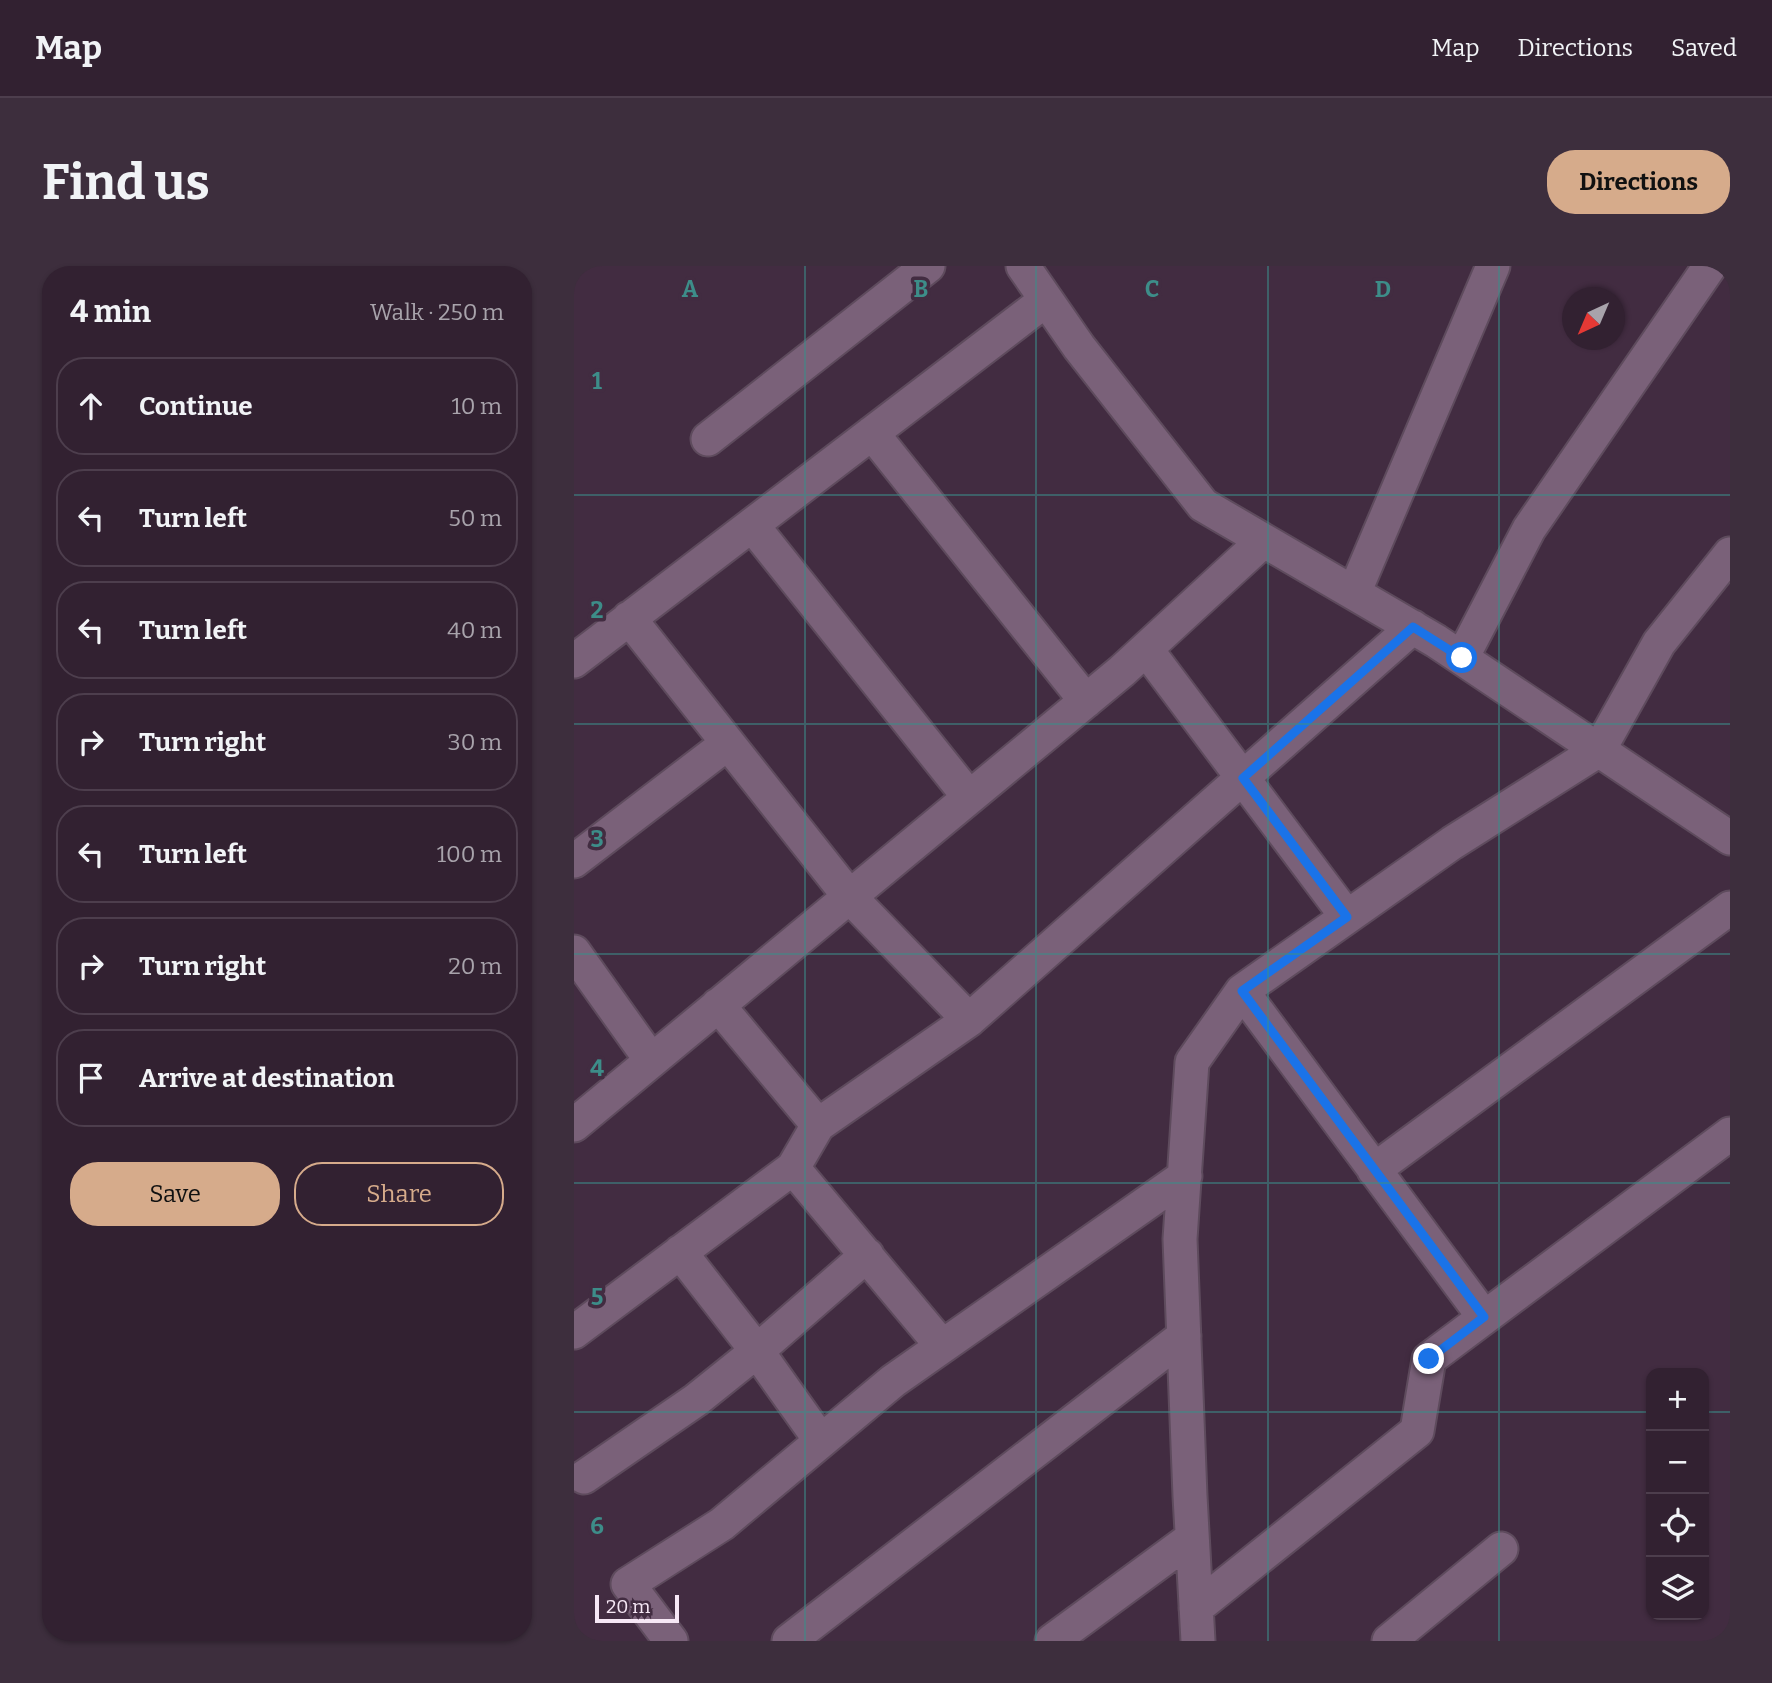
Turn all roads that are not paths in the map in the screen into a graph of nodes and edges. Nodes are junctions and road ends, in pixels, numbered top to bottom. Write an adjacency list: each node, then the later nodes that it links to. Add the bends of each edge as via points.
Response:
1 (928, 266): 7 (street)
2 (1023, 266): 5 (street)
3 (1493, 266): 11 (street)
4 (1710, 266): 15 (street, via 1528,529)
5 (1046, 300): 6 (street); 9 (street, via 1203,505)
6 (872, 433): 8 (street); 17 (street)
7 (708, 439)
8 (752, 525): 12 (street); 21 (street)
9 (1263, 541): 11 (street); 14 (street)
10 (1730, 554): 19 (street, via 1658,643)
11 (1354, 593): 13 (street)
12 (629, 618): 16 (street); 18 (street)
13 (1413, 627): 15 (street); 20 (street)
14 (1146, 649): 17 (street); 20 (street)
15 (1462, 658): 19 (street)
16 (574, 660)
17 (1086, 701): 21 (street)
18 (728, 743): 23 (street); 24 (street)
19 (1599, 750): 22 (street); 26 (street, via 1452,843)
20 (1243, 778): 26 (street); 30 (street)
21 (969, 797): 24 (street)
22 (1725, 825)
23 (574, 861)
24 (849, 897): 29 (street); 30 (street)
25 (1730, 908): 36 (street)
26 (1347, 917): 28 (street)
27 (574, 952): 31 (street)
28 (1242, 991): 36 (street); 37 (street, via 1192,1062)
29 (718, 1005): 31 (street); 33 (street)
30 (970, 1020): 33 (street)
31 (651, 1060): 32 (street)
32 (574, 1125)
33 (818, 1125): 35 (street)
34 (1730, 1134): 40 (street)
35 (793, 1168): 38 (street); 39 (street)
36 (1374, 1170): 40 (street)
37 (1185, 1176): 42 (street, via 1180,1239); 43 (street)
38 (680, 1252): 41 (street); 44 (street)
39 (867, 1255): 43 (street); 44 (street)
40 (1484, 1317): 49 (street, via 1429,1359 1417,1431)
41 (574, 1332)
42 (1184, 1336): 47 (street); 51 (street)
43 (942, 1346): 45 (street)
44 (757, 1351): 45 (street); 46 (street, via 696,1400)
45 (821, 1441): 50 (street, via 722,1524 628,1584)
46 (584, 1476)
47 (1192, 1538): 49 (street); 52 (street)
48 (1501, 1549): 54 (street)
49 (1196, 1608): 53 (street)
50 (671, 1641)
51 (789, 1641)
52 (1052, 1641)
53 (1198, 1641)
54 (1389, 1641)

